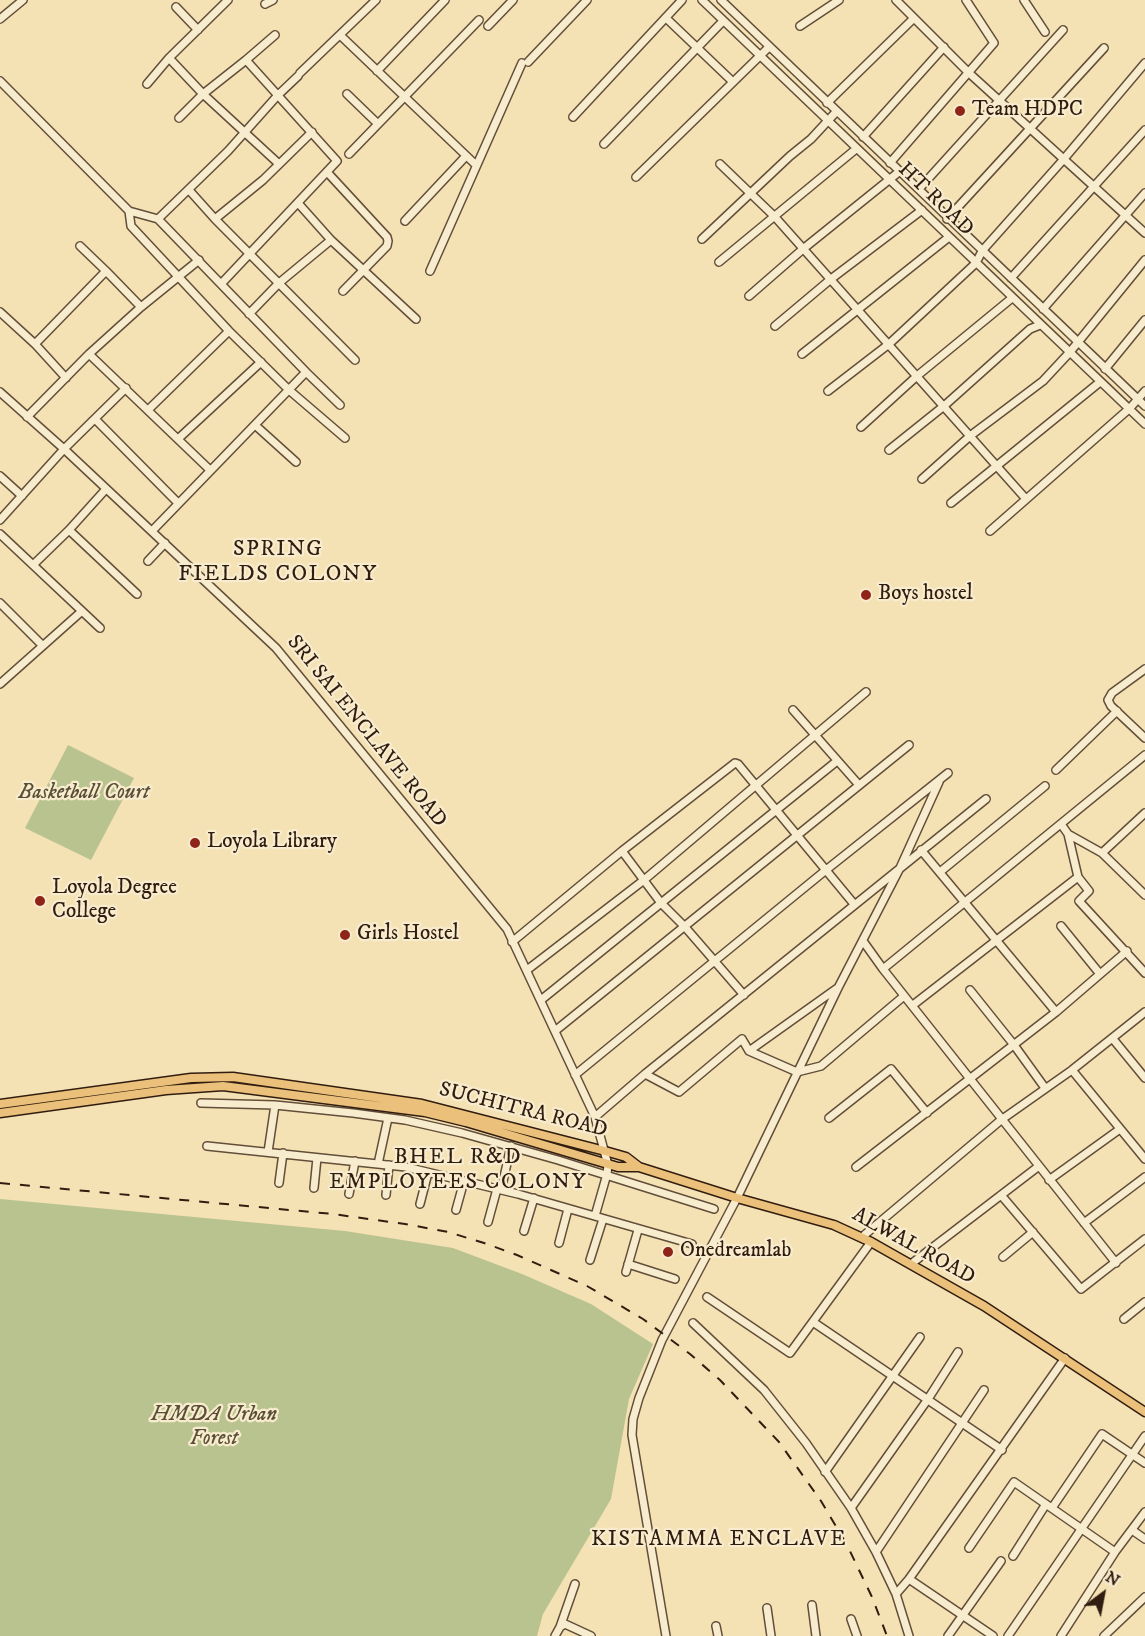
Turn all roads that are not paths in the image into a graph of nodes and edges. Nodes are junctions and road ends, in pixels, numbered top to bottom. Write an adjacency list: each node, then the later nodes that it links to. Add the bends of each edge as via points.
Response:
1 (23, 0): 18 (street)
2 (228, 0): 24 (street)
3 (273, 0): 15 (street)
4 (376, 0): 28 (street)
5 (445, 0): 37 (street)
6 (513, 0): 22 (street)
7 (587, 0): 66 (street, via 525,63)
8 (682, 0): 17 (street)
9 (702, 0): 21 (street, HT ROAD)
10 (721, 0): 29 (street, HT ROAD)
11 (839, 0): 23 (street)
12 (897, 0): 19 (street)
13 (966, 0): 38 (street, via 994,43)
14 (1024, 0): 26 (street)
15 (265, 4)
16 (176, 7): 24 (street)
17 (666, 18): 31 (street); 49 (street)
18 (0, 19)
19 (913, 19): 30 (street); 47 (street)
20 (479, 20): 45 (street)
21 (723, 21): 31 (street); 33 (street, HT ROAD)
22 (488, 26)
23 (800, 26)
24 (198, 30): 34 (street)
25 (1063, 30): 46 (street)
26 (1045, 32)
27 (275, 35): 35 (street)
28 (341, 36): 37 (street); 44 (street)
29 (769, 47): 33 (street); 47 (street, HT ROAD)
30 (944, 47): 38 (street); 57 (street)
31 (697, 48): 40 (street); 58 (street)
32 (1104, 48): 53 (street)
33 (760, 54): 40 (street); 51 (street, HT ROAD)
34 (169, 58): 41 (street); 42 (street)
35 (246, 60): 42 (street); 44 (street)
36 (1145, 63): 62 (street)
37 (377, 71): 45 (street)
38 (969, 73): 46 (street); 63 (street)
39 (0, 81): 78 (street)
40 (733, 81): 69 (street)
41 (147, 84)
42 (203, 94): 50 (street); 56 (street)
43 (347, 94): 52 (street)
44 (278, 95): 55 (street); 56 (street)
45 (405, 97): 52 (street); 61 (street)
46 (1000, 101): 53 (street); 72 (street)
47 (827, 103): 48 (street, HT ROAD)
48 (836, 112): 51 (street); 57 (street, HT ROAD)
49 (573, 117)
50 (179, 118)
51 (828, 121): 59 (street, HT ROAD); 74 (street)
52 (378, 124): 60 (street)
53 (1029, 128): 62 (street); 83 (street)
54 (1145, 130): 71 (street)
55 (312, 132): 64 (street); 68 (street, via 337,161)
56 (245, 133): 64 (street); 73 (street)
57 (863, 137): 63 (street, HT ROAD)
58 (604, 144)
59 (856, 149): 70 (street, HT ROAD); 79 (street)
60 (349, 154)
61 (466, 156): 66 (street); 84 (street)
62 (1063, 160): 71 (street); 91 (street)
63 (891, 163): 67 (street, HT ROAD)
64 (279, 164): 82 (street)
65 (720, 164): 74 (street)
66 (476, 165): 99 (street)
67 (900, 171): 70 (street); 72 (street, HT ROAD)
68 (327, 172): 76 (street); 97 (street, via 387,237 387,246)
69 (636, 177)
70 (890, 179): 77 (street, HT ROAD); 90 (street)
71 (1093, 187): 80 (street); 101 (street)
72 (919, 189): 83 (street, HT ROAD)
73 (189, 190): 81 (street); 82 (street)
74 (750, 192): 79 (street); 87 (street)
75 (1145, 193): 80 (street)
76 (298, 203): 88 (street); 92 (street)
77 (922, 210): 86 (street, HT ROAD); 102 (street)
78 (129, 211): 81 (street); 100 (street, via 131,226)
79 (775, 216): 90 (street); 95 (street)
80 (1126, 216): 85 (street); 109 (street)
81 (158, 219): 93 (street)
82 (215, 219): 92 (street)
83 (947, 219): 91 (street, HT ROAD)
84 (405, 221)
85 (1145, 233)
86 (949, 237): 96 (street, HT ROAD); 110 (street)
87 (702, 239)
88 (331, 240): 97 (street); 103 (street)
89 (80, 246): 98 (street)
90 (803, 249): 102 (street); 106 (street)
91 (982, 251): 96 (street); 101 (street, HT ROAD)
92 (250, 253): 103 (street); 104 (street)
93 (199, 260): 100 (street); 104 (street)
94 (1145, 260): 118 (street)
95 (719, 262)
96 (975, 263): 107 (street, HT ROAD); 120 (street)
97 (364, 270): 105 (street); 113 (street)
98 (106, 271): 108 (street); 119 (street)
99 (430, 271)
100 (178, 276): 108 (street); 117 (street)
101 (1011, 278): 109 (street, HT ROAD)
102 (831, 279): 110 (street); 116 (street)
103 (279, 283): 112 (street); 124 (street)
104 (221, 284): 112 (street)
105 (343, 291)
106 (749, 296)
107 (1012, 298): 115 (street, HT ROAD); 128 (street)
108 (141, 307): 122 (street)
109 (1043, 309): 118 (street, HT ROAD)
110 (859, 311): 120 (street); 123 (street)
111 (0, 312): 119 (street)
112 (249, 314): 127 (street)
113 (416, 319)
114 (1145, 320): 126 (street)
115 (1040, 325): 121 (street, HT ROAD); 138 (street, via 1030,329)
116 (776, 326)
117 (229, 331): 125 (street); 141 (street)
118 (1077, 342): 121 (street); 126 (street, HT ROAD)
119 (35, 344): 129 (street)
120 (889, 344): 128 (street); 133 (street)
121 (1070, 352): 130 (street, HT ROAD); 147 (street, via 1043,381)
122 (89, 354): 129 (street); 131 (street)
123 (802, 354)
124 (355, 360)
125 (261, 362): 132 (street); 149 (street)
126 (1105, 369): 136 (street, HT ROAD)
127 (306, 372): 132 (street); 137 (street)
128 (917, 376): 138 (street); 146 (street)
129 (66, 378): 142 (street)
130 (1100, 382): 140 (street, HT ROAD); 153 (street)
131 (126, 388): 141 (street); 143 (street)
132 (289, 390): 145 (street); 148 (street)
133 (828, 391)
134 (1145, 391): 136 (street)
135 (0, 392): 142 (street, SRI SAI ENCLAVE ROAD)
136 (1138, 399): 139 (street, HT ROAD); 140 (street)
137 (340, 405)
138 (944, 406): 147 (street); 151 (street)
139 (1145, 406)
140 (1130, 408): 144 (street, HT ROAD); 159 (street)
141 (148, 410): 149 (street)
142 (27, 417): 150 (street, SRI SAI ENCLAVE ROAD)
143 (95, 419): 150 (street); 160 (street)
144 (1145, 424)
145 (255, 425): 152 (street); 154 (street)
146 (861, 427)
147 (970, 436): 153 (street); 156 (street)
148 (345, 438)
149 (178, 439): 154 (street)
150 (64, 449): 157 (street, SRI SAI ENCLAVE ROAD); 158 (street)
151 (889, 450)
152 (296, 462)
153 (996, 465): 159 (street); 161 (street)
154 (210, 470): 160 (street)
155 (0, 476): 158 (street)
156 (922, 479)
157 (106, 489): 163 (street); 164 (street, SRI SAI ENCLAVE ROAD)
158 (22, 496): 162 (street)
159 (1026, 499): 165 (street)
160 (178, 502): 164 (street)
161 (951, 503)
162 (0, 520)
163 (69, 530): 169 (street); 170 (street)
164 (152, 531): 167 (street, SRI SAI ENCLAVE ROAD)
165 (990, 531)
166 (0, 534): 169 (street)
167 (165, 543): 168 (street); 217 (street, SRI SAI ENCLAVE ROAD, via 276,648 507,929)
168 (148, 561)
169 (33, 565): 173 (street)
170 (137, 594)
171 (0, 603): 172 (street)
172 (7, 609): 174 (street); 176 (street)
173 (82, 612): 175 (street); 176 (street)
174 (0, 615)
175 (100, 628)
176 (42, 645): 178 (street)
177 (1145, 669): 181 (street, via 1112,693 1108,700)
178 (0, 684)
179 (866, 692): 182 (street)
180 (793, 710): 182 (street)
181 (1117, 711): 183 (street); 187 (street)
182 (815, 737): 186 (street); 192 (street)
183 (1145, 738)
184 (909, 745): 190 (street)
185 (1145, 755): 196 (street)
186 (837, 761): 190 (street); 194 (street)
187 (1056, 770)
188 (948, 773): 189 (street)
189 (939, 782): 202 (street); 203 (street)
190 (859, 785): 198 (street)
191 (1046, 786): 204 (street)
192 (756, 787): 194 (street); 200 (street, via 735,763); 206 (street)
193 (986, 799): 199 (street)
194 (776, 811): 198 (street); 211 (street)
195 (1145, 813): 201 (street)
196 (1061, 824): 197 (street); 210 (street)
197 (1068, 834): 201 (street); 205 (street)
198 (798, 836): 203 (street); 214 (street)
199 (921, 850): 202 (street); 204 (street)
200 (622, 851): 206 (street); 217 (street)
201 (1102, 853): 208 (street)
202 (900, 868): 212 (street); 216 (street)
203 (826, 870): 212 (street); 219 (street)
204 (940, 872): 210 (street)
205 (1078, 877): 215 (street); 218 (street, via 1089,891 1079,901)
206 (644, 880): 211 (street); 221 (street)
207 (1145, 880): 208 (street)
208 (1137, 887): 209 (street)
209 (1145, 895)
210 (965, 902): 215 (street); 220 (street)
211 (661, 903): 214 (street); 228 (street)
212 (854, 904): 226 (street)
213 (1061, 926): 223 (street)
214 (685, 927): 219 (street); 232 (street)
215 (997, 940): 229 (street); 230 (street)
216 (863, 941): 220 (street); 224 (street)
217 (512, 942): 221 (street, SRI SAI ENCLAVE ROAD)
218 (1127, 951): 222 (street); 223 (street)
219 (714, 962): 226 (street); 239 (street)
220 (883, 969): 227 (street)
221 (527, 970): 228 (street, SRI SAI ENCLAVE ROAD)
222 (1145, 973)
223 (1100, 974): 230 (street)
224 (838, 987): 235 (street); 237 (street)
225 (970, 990): 234 (street)
226 (744, 995): 238 (street)
227 (904, 996): 229 (street); 237 (street, via 822,1066)
228 (541, 1000): 232 (street, SRI SAI ENCLAVE ROAD)
229 (913, 1005): 240 (street)
230 (1056, 1012): 234 (street)
231 (1145, 1012): 233 (street)
232 (555, 1031): 239 (street, SRI SAI ENCLAVE ROAD)
233 (1113, 1039): 236 (street); 241 (street)
234 (1014, 1045): 240 (street); 243 (street)
235 (749, 1051): 237 (street); 238 (street, via 742,1039 680,1092)
236 (1072, 1070): 243 (street); 253 (street)
237 (797, 1072): 279 (street)
238 (645, 1074): 249 (street)
239 (575, 1075): 249 (street, SRI SAI ENCLAVE ROAD)
240 (969, 1078): 248 (street); 252 (street)
241 (1145, 1078)
242 (166, 1086): 245 (main road, SUCHITRA ROAD); 247 (main road, SUCHITRA ROAD); 256 (main road, SUCHITRA ROAD, via 201,1077 233,1077 422,1104); 267 (main road, SUCHITRA ROAD, via 246,1088 425,1112)
243 (1045, 1088): 252 (street)
244 (201, 1103): 246 (street)
245 (0, 1104)
246 (275, 1106): 250 (street); 257 (street)
247 (0, 1113)
248 (927, 1113): 251 (street, via 891,1069); 266 (street)
249 (595, 1117): 256 (street, SRI SAI ENCLAVE ROAD)
250 (388, 1118): 255 (street); 262 (street)
251 (828, 1118)
252 (1002, 1120): 264 (street); 291 (street)
253 (1120, 1129): 260 (street); 270 (street)
254 (207, 1146): 257 (street)
255 (511, 1146): 267 (street); 274 (street)
256 (605, 1151): 265 (main road, SUCHITRA ROAD, via 626,1157); 267 (street, SRI SAI ENCLAVE ROAD)
257 (268, 1152): 258 (street)
258 (283, 1153): 259 (street); 272 (street)
259 (317, 1158): 261 (street); 273 (street)
260 (1145, 1159)
261 (355, 1161): 262 (street); 275 (street)
262 (378, 1164): 263 (street)
263 (389, 1165): 268 (street); 276 (street)
264 (1039, 1166): 270 (street); 277 (street)
265 (639, 1167): 267 (main road, SUCHITRA ROAD); 279 (main road, ALWAL ROAD)
266 (856, 1167)
267 (608, 1169): 282 (street); 284 (street)
268 (428, 1173): 271 (street); 280 (street)
269 (1145, 1177): 287 (street)
270 (1049, 1180): 287 (street)
271 (464, 1181): 274 (street); 283 (street)
272 (279, 1183)
273 (314, 1188)
274 (499, 1190): 278 (street); 286 (street)
275 (350, 1194)
276 (386, 1195)
277 (1001, 1195): 290 (street); 299 (street)
278 (534, 1198): 281 (street); 289 (street)
279 (737, 1198): 291 (main road, ALWAL ROAD, via 834,1225); 344 (street, via 662,1340 633,1419 632,1435)
280 (420, 1204)
281 (568, 1209): 284 (street); 294 (street)
282 (714, 1209)
283 (456, 1210)
284 (595, 1216): 285 (street)
285 (603, 1219): 288 (street); 297 (street)
286 (488, 1221)
287 (1084, 1223): 298 (street)
288 (638, 1230): 295 (street); 300 (street, via 627,1268)
289 (524, 1232)
290 (1033, 1232): 296 (street); 298 (street, via 1081,1289)
291 (862, 1237): 293 (main road, ALWAL ROAD)
292 (1145, 1239): 298 (street)
293 (871, 1242): 299 (main road, ALWAL ROAD); 305 (street)
294 (559, 1243)
295 (692, 1244)
296 (1003, 1257)
297 (590, 1260)
298 (1116, 1263)
299 (911, 1264): 309 (main road, ALWAL ROAD)
300 (675, 1279)
301 (707, 1297): 305 (street, via 790,1353)
302 (1142, 1304): 303 (street); 304 (street)
303 (1145, 1313)
304 (1124, 1318)
305 (813, 1322): 310 (street)
306 (693, 1323): 319 (street, via 764,1390)
307 (920, 1337): 310 (street)
308 (958, 1352): 312 (street)
309 (1065, 1358): 313 (main road, ALWAL ROAD); 316 (street)
310 (893, 1376): 312 (street); 319 (street)
311 (984, 1390): 314 (street)
312 (928, 1399): 314 (street); 321 (street)
313 (1145, 1412)
314 (963, 1423): 316 (street); 327 (street)
315 (1145, 1436): 317 (street)
316 (1002, 1450): 331 (street)
317 (1132, 1455): 318 (street); 320 (street, via 1102,1434); 323 (street)
318 (1145, 1463)
319 (825, 1472): 321 (street)
320 (1049, 1506): 323 (street); 326 (street, via 1014,1482); 329 (street)
321 (851, 1508): 327 (street)
322 (1145, 1512): 324 (street)
323 (1083, 1530): 328 (street); 352 (street)
324 (1132, 1530): 325 (street); 328 (street)
325 (1145, 1539)
326 (969, 1548)
327 (876, 1552): 333 (street)
328 (1115, 1552): 353 (street)
329 (1013, 1556)
330 (1001, 1561): 337 (street)
331 (909, 1579): 333 (street); 337 (street)
332 (575, 1584): 339 (street)
333 (896, 1594): 349 (street)
334 (1144, 1600): 341 (street)
335 (812, 1605): 347 (street)
336 (767, 1608): 346 (street)
337 (963, 1615): 350 (street); 351 (street)
338 (851, 1619): 348 (street)
339 (560, 1626): 342 (street); 343 (street, via 572,1626)
340 (716, 1626): 345 (street)
341 (1107, 1635)
342 (555, 1636)
343 (591, 1636)
344 (666, 1636)
345 (718, 1636)
346 (771, 1636)
347 (816, 1636)
348 (857, 1636)
349 (909, 1636)
350 (948, 1636)
351 (993, 1636)
352 (1008, 1636)
353 (1061, 1636)

